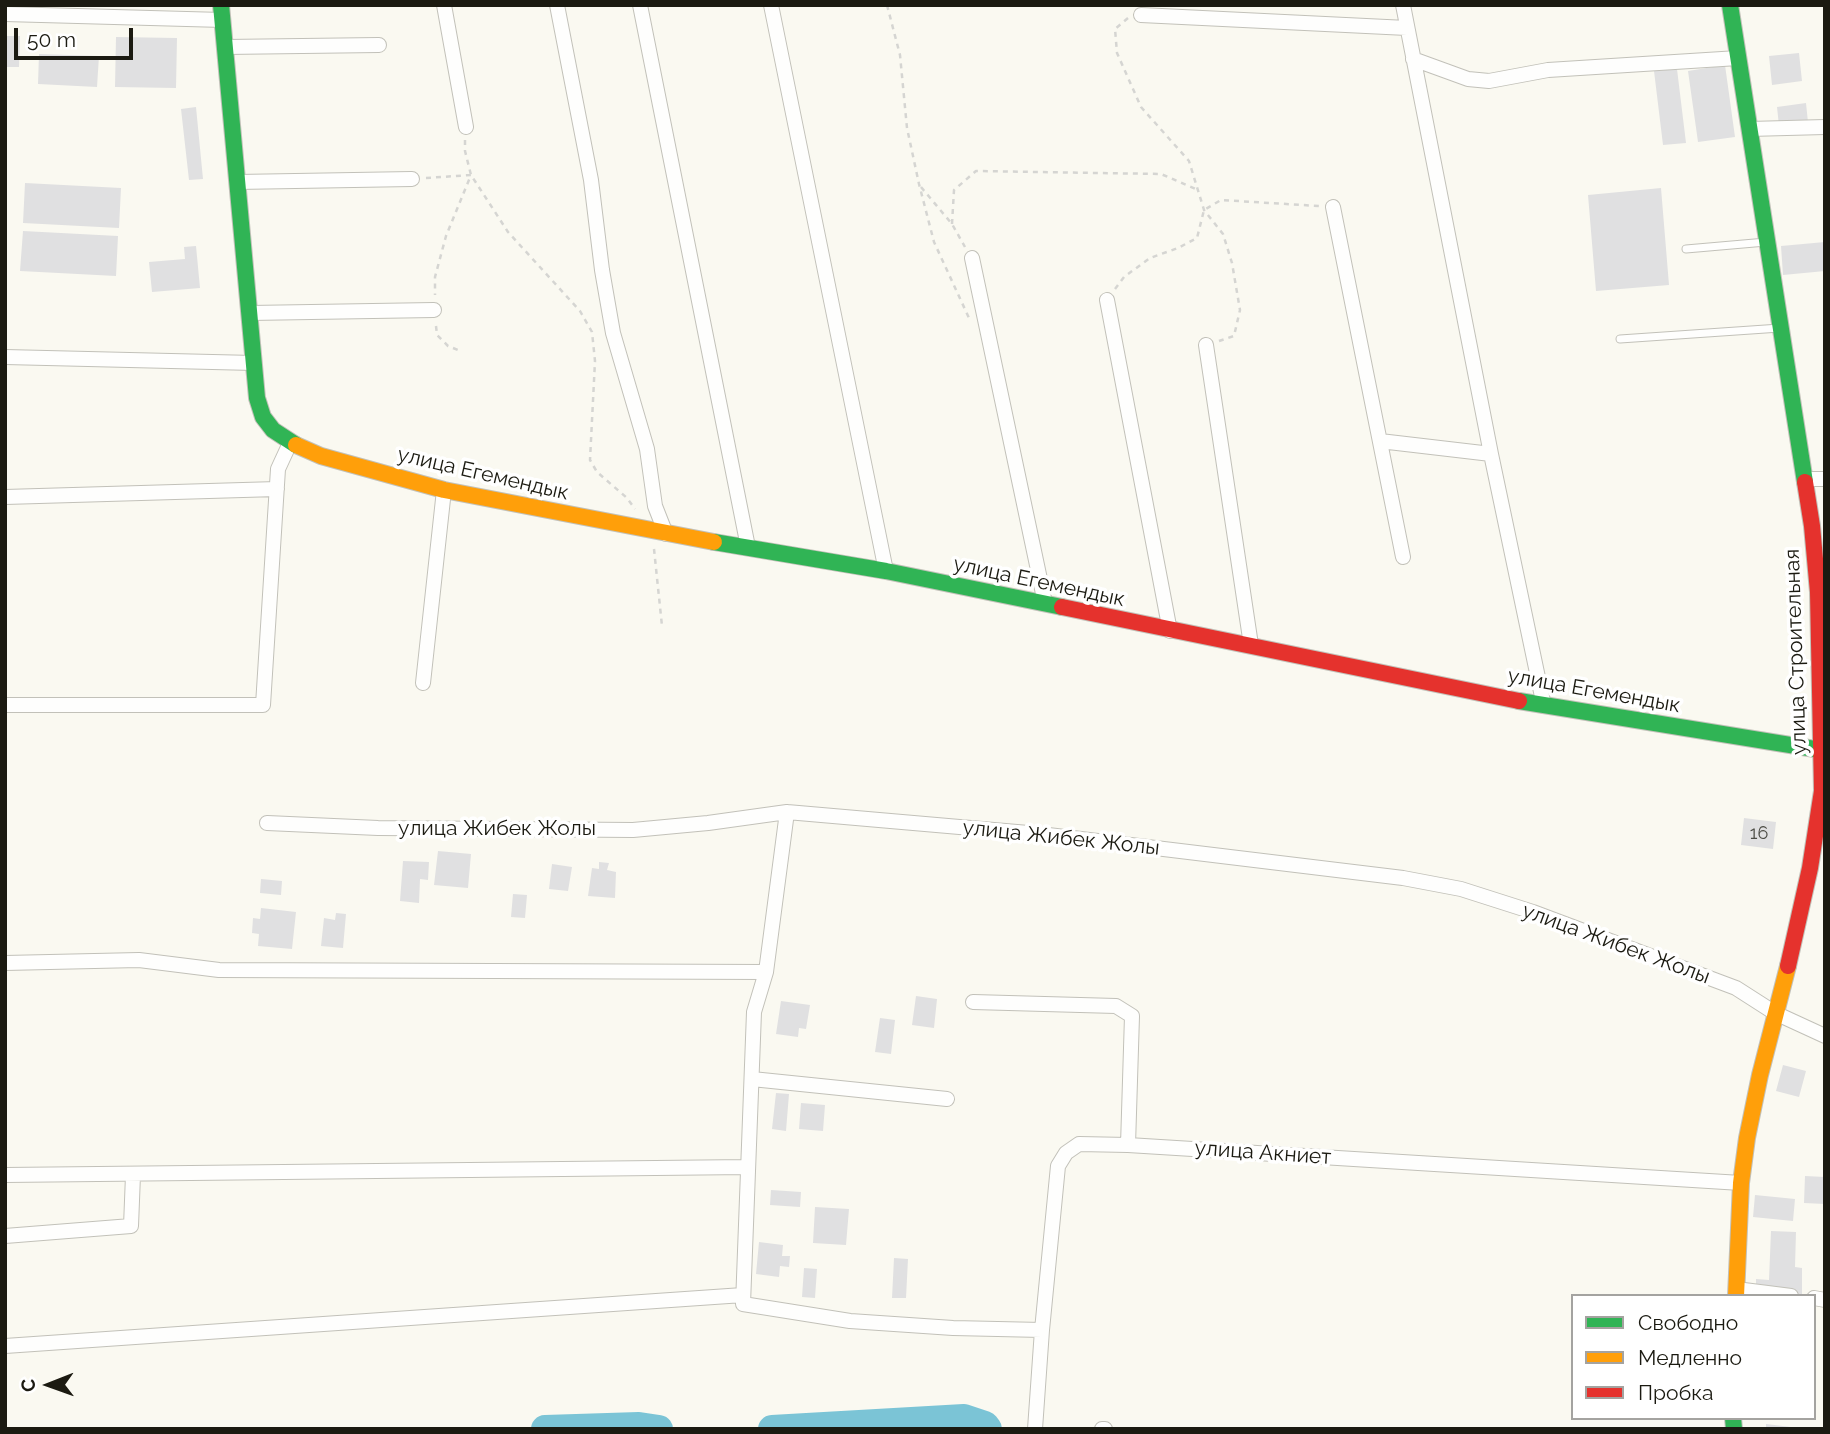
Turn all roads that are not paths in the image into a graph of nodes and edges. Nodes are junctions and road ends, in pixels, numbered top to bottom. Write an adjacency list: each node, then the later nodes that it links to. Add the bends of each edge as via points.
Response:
1 (444, 5): 15 (street)
2 (556, 5): 40 (street, via 591,180 613,333 647,449)
3 (640, 5): 41 (street)
4 (771, 5): 43 (street)
5 (1403, 5): 10 (street)
6 (1730, 5): 14 (street, улица Строительная)
7 (222, 13): 8 (street); 12 (street)
8 (5, 15)
9 (1141, 15): 10 (street)
10 (1407, 28): 13 (street)
11 (379, 44): 12 (street)
12 (225, 47): 19 (street)
13 (1413, 58): 14 (street, via 1468,79 1489,81 1548,70); 34 (street)
14 (1738, 58): 17 (street, улица Строительная)
15 (466, 127)
16 (1825, 127): 17 (street)
17 (1749, 129): 21 (street, улица Строительная)
18 (412, 179): 19 (street)
19 (237, 182): 26 (street)
20 (1333, 207): 32 (street)
21 (1767, 242): 22 (lane); 27 (street, улица Строительная)
22 (1686, 248)
23 (972, 258): 44 (street)
24 (1107, 300): 45 (street)
25 (435, 310): 26 (street)
26 (250, 313): 31 (street)
27 (1780, 327): 28 (lane); 35 (street, улица Строительная)
28 (1620, 340)
29 (1206, 345): 46 (street)
30 (5, 357): 31 (street)
31 (254, 363): 33 (street, улица Егемендык, via 263,417)
32 (1380, 441): 34 (street); 42 (street)
33 (290, 443): 37 (street, via 278,469); 38 (street, улица Егемендык)
34 (1492, 454): 49 (street)
35 (1804, 479): 36 (street); 50 (street, улица Строительная, via 1818,592)
36 (1825, 479)
37 (277, 489): 39 (street); 48 (street, via 262,705)
38 (444, 490): 40 (street, улица Егемендык); 47 (street)
39 (5, 497)
40 (659, 533): 41 (street, улица Егемендык)
41 (748, 547): 43 (street, улица Егемендык)
42 (1403, 557)
43 (886, 571): 44 (street, улица Егемендык)
44 (1045, 603): 45 (street, улица Егемендык)
45 (1170, 631): 46 (street, улица Егемендык)
46 (1251, 645): 49 (street, улица Егемендык)
47 (423, 683)
48 (5, 705)
49 (1544, 706): 50 (street, улица Егемендык)
50 (1821, 750): 51 (street, улица Строительная)
51 (1823, 792): 57 (street, улица Строительная)
52 (787, 812): 53 (street, улица Жибек Жолы, via 633,830); 55 (street); 57 (street, улица Жибек Жолы, via 1040,834 1461,889 1736,988)
53 (267, 823)
54 (5, 963): 55 (street, via 139,960 219,970)
55 (766, 972): 59 (street, via 754,1012)
56 (973, 1002): 61 (street, via 1116,1006 1132,1016)
57 (1775, 1013): 58 (street, улица Жибек Жолы); 65 (street, улица Строительная, via 1759,1075)
58 (1825, 1036)
59 (752, 1079): 60 (street); 62 (street)
60 (947, 1100)
61 (1128, 1145): 65 (street, улица Акниет); 70 (street, улица Акниет, via 1079,1144 1058,1166)
62 (748, 1167): 64 (street); 68 (street)
63 (5, 1175): 64 (street)
64 (133, 1175): 66 (street, via 131,1226)
65 (1741, 1183): 67 (street, улица Строительная)
66 (5, 1236)
67 (1736, 1293): 69 (street)
68 (743, 1294): 70 (street, via 743,1304 850,1321); 71 (street)
69 (1754, 1294)
70 (1042, 1330): 72 (street, улица Акниет)
71 (5, 1346)
72 (1035, 1429)

